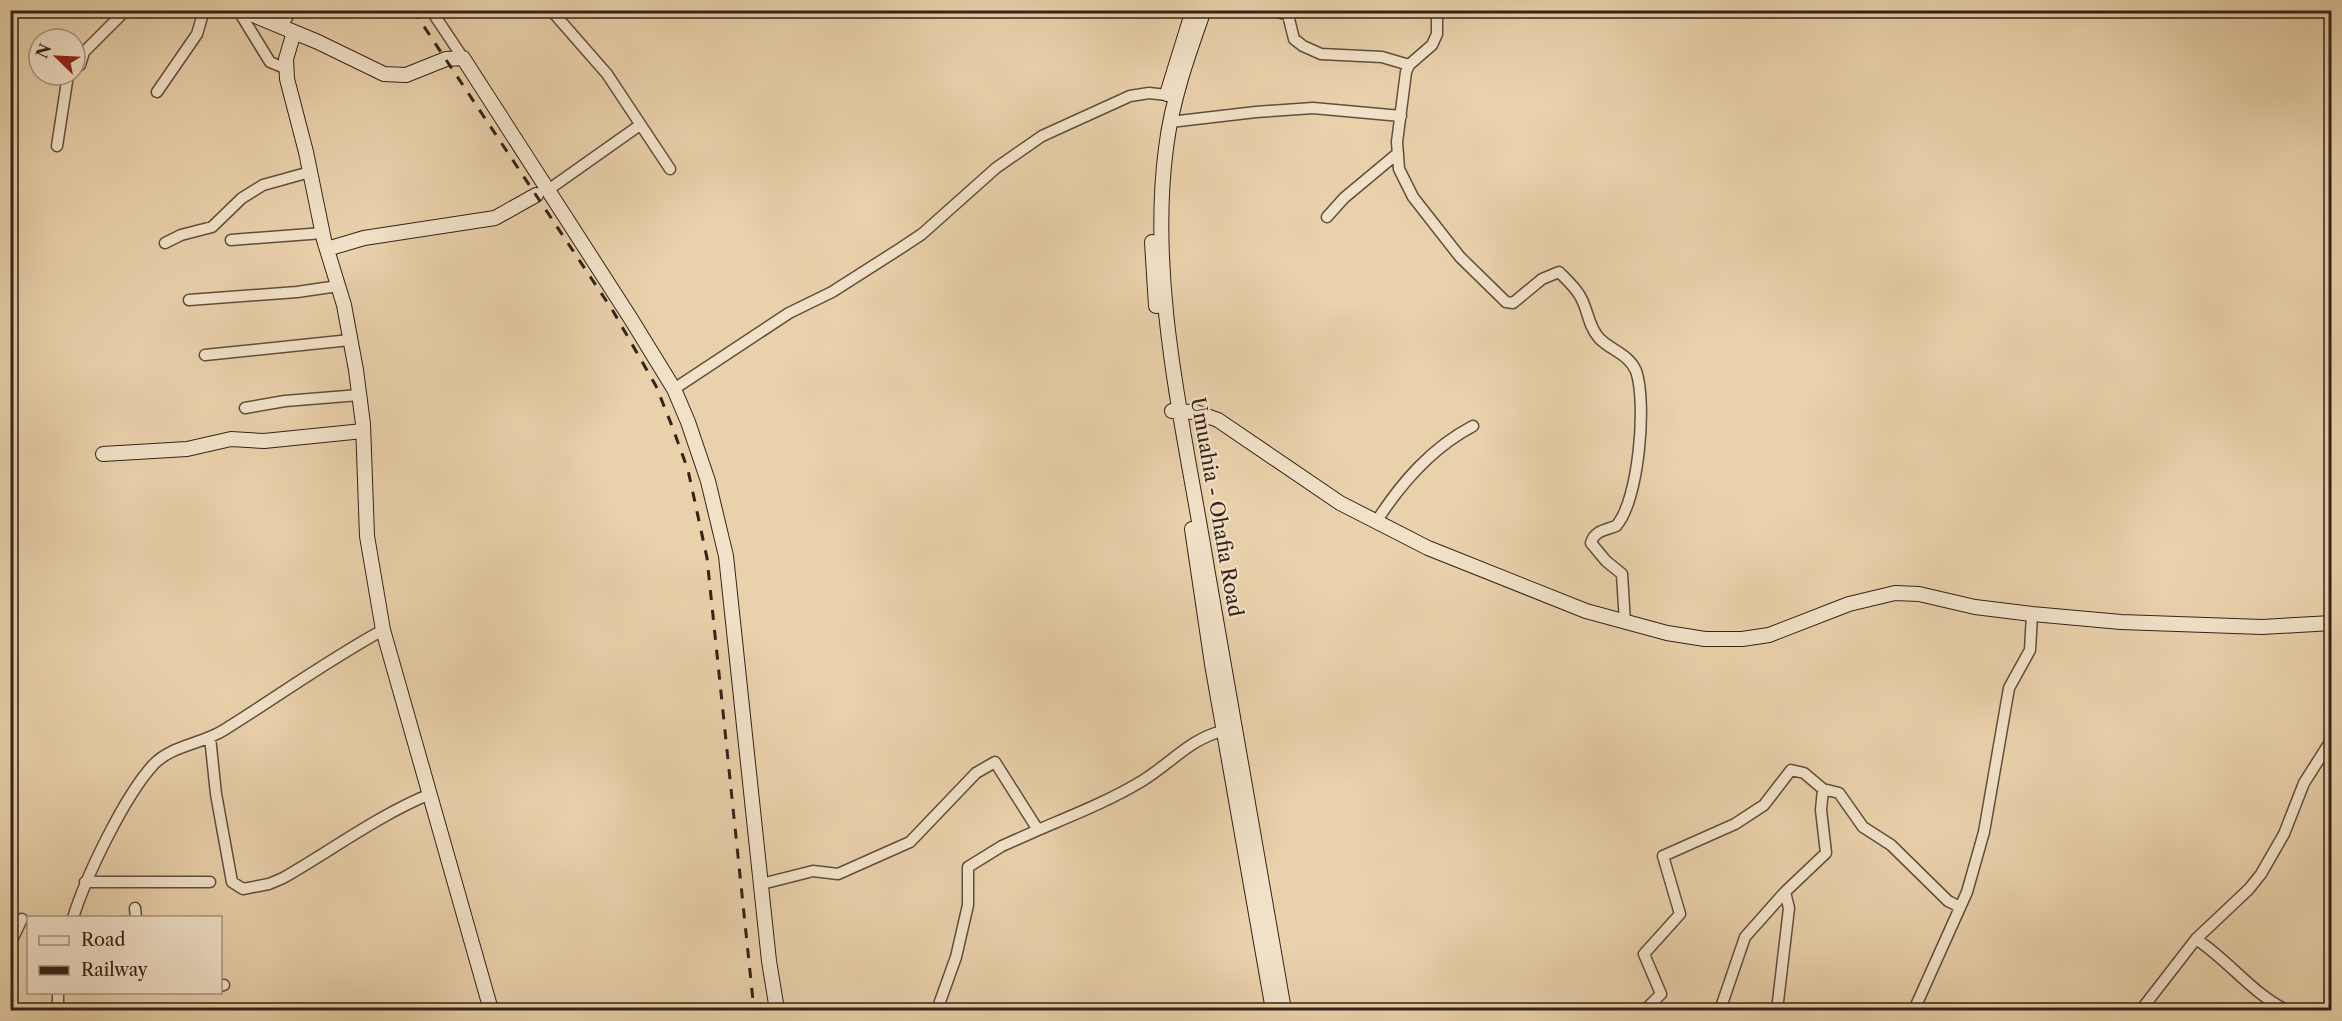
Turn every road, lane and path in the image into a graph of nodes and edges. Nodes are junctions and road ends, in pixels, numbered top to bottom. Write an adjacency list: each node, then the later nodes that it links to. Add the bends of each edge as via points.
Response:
1 (126, 10): 12 (street)
2 (204, 10): 17 (street, via 196,34)
3 (239, 10): 11 (street); 15 (street, via 270,62)
4 (291, 10): 11 (street)
5 (431, 10): 13 (street)
6 (550, 10): 21 (street, via 607,74)
7 (1193, 10): 18 (street, Umuahia - Ohafia Road)
8 (1204, 10): 20 (street, Umuahia - Ohafia Road)
9 (1272, 10): 14 (street, via 1288,15 1294,39 1321,54 1382,57)
10 (1437, 10): 14 (street, via 1437,34 1432,45)
11 (288, 30): 13 (street, via 384,74 406,75); 15 (street)
12 (87, 49)
13 (463, 58): 26 (street)
14 (1409, 65): 19 (street)
15 (287, 69): 25 (street)
16 (66, 87): 22 (street)
17 (157, 92)
18 (1167, 95): 36 (street, via 1130,96 1041,136 996,168 915,238); 39 (street, Umuahia - Ohafia Road, via 1154,180 1151,265)
19 (1401, 116): 20 (street, via 1313,108); 23 (street)
20 (1170, 122): 39 (street, Umuahia - Ohafia Road, via 1162,189 1161,258)
21 (640, 125): 24 (street); 26 (street)
22 (57, 146)
23 (1398, 153): 27 (street); 45 (street, via 1399,169 1413,197 1460,256 1506,302 1514,303 1542,279 1559,272 1581,297 1598,337 1627,358 1635,369 1641,396 1629,501 1616,526 1593,536 1591,543 1622,574)
24 (670, 169)
25 (310, 172): 28 (street); 30 (street, via 263,185 242,198 212,227)
26 (542, 193): 31 (street, via 495,218 364,238); 36 (street)
27 (1327, 217)
28 (323, 233): 29 (street); 31 (street)
29 (231, 240)
30 (165, 243)
31 (327, 249): 32 (street)
32 (338, 286): 33 (street); 34 (street)
33 (189, 300)
34 (350, 340): 35 (street); 37 (street)
35 (205, 355)
36 (674, 389): 56 (street, via 708,481 726,556)
37 (359, 395): 38 (street); 41 (street)
38 (245, 408)
39 (1176, 410): 43 (street, via 1218,420 1340,503); 48 (street, Umuahia - Ohafia Road); 69 (street, Umuahia - Ohafia Road)
40 (1473, 426): 43 (street, via 1407,478)
41 (363, 430): 42 (street, via 264,441 231,439 187,449); 47 (street, via 367,536)
42 (103, 454)
43 (1376, 522): 45 (street, via 1439,552)
44 (2032, 614): 45 (street, via 1895,593 1849,603 1769,635 1742,639 1705,639); 46 (street, via 2121,622 2250,626); 58 (street, via 2030,650 2009,688 1984,832)
45 (1625, 623)
46 (2331, 623)
47 (383, 630): 49 (street); 52 (street)
48 (1223, 731): 53 (street, via 1206,735 1143,780); 68 (street, Umuahia - Ohafia Road)
49 (210, 737): 52 (street, via 232,882 243,889 283,878 362,829); 54 (street, via 169,753 155,764 139,784)
50 (2331, 739): 61 (street, via 2304,783 2284,834 2261,874)
51 (1823, 789): 57 (street, via 1826,853); 58 (street, via 1839,793 1863,827 1891,845 1948,901); 70 (street, via 1804,773 1791,770 1764,805 1735,824 1663,856 1680,914 1644,954 1661,994)
52 (430, 794): 65 (street)
53 (1038, 830): 56 (street, via 995,762 976,773 910,842 838,874 813,871); 67 (street, via 968,867 968,905 957,957)
54 (85, 882): 55 (street); 59 (street)
55 (210, 882)
56 (762, 884): 66 (street)
57 (1785, 892): 71 (street, via 1745,937); 72 (street, via 1789,908)
58 (1960, 907): 73 (street)
59 (74, 916)
60 (22, 919): 62 (street)
61 (2196, 939): 74 (street); 75 (street)
62 (10, 944)
63 (58, 994): 64 (street)
64 (58, 1011)
65 (491, 1011)
66 (777, 1011)
67 (937, 1011)
68 (1273, 1011)
69 (1284, 1011)
70 (1645, 1011)
71 (1720, 1011)
72 (1777, 1011)
73 (1914, 1011)
74 (2141, 1011)
75 (2286, 1011)

